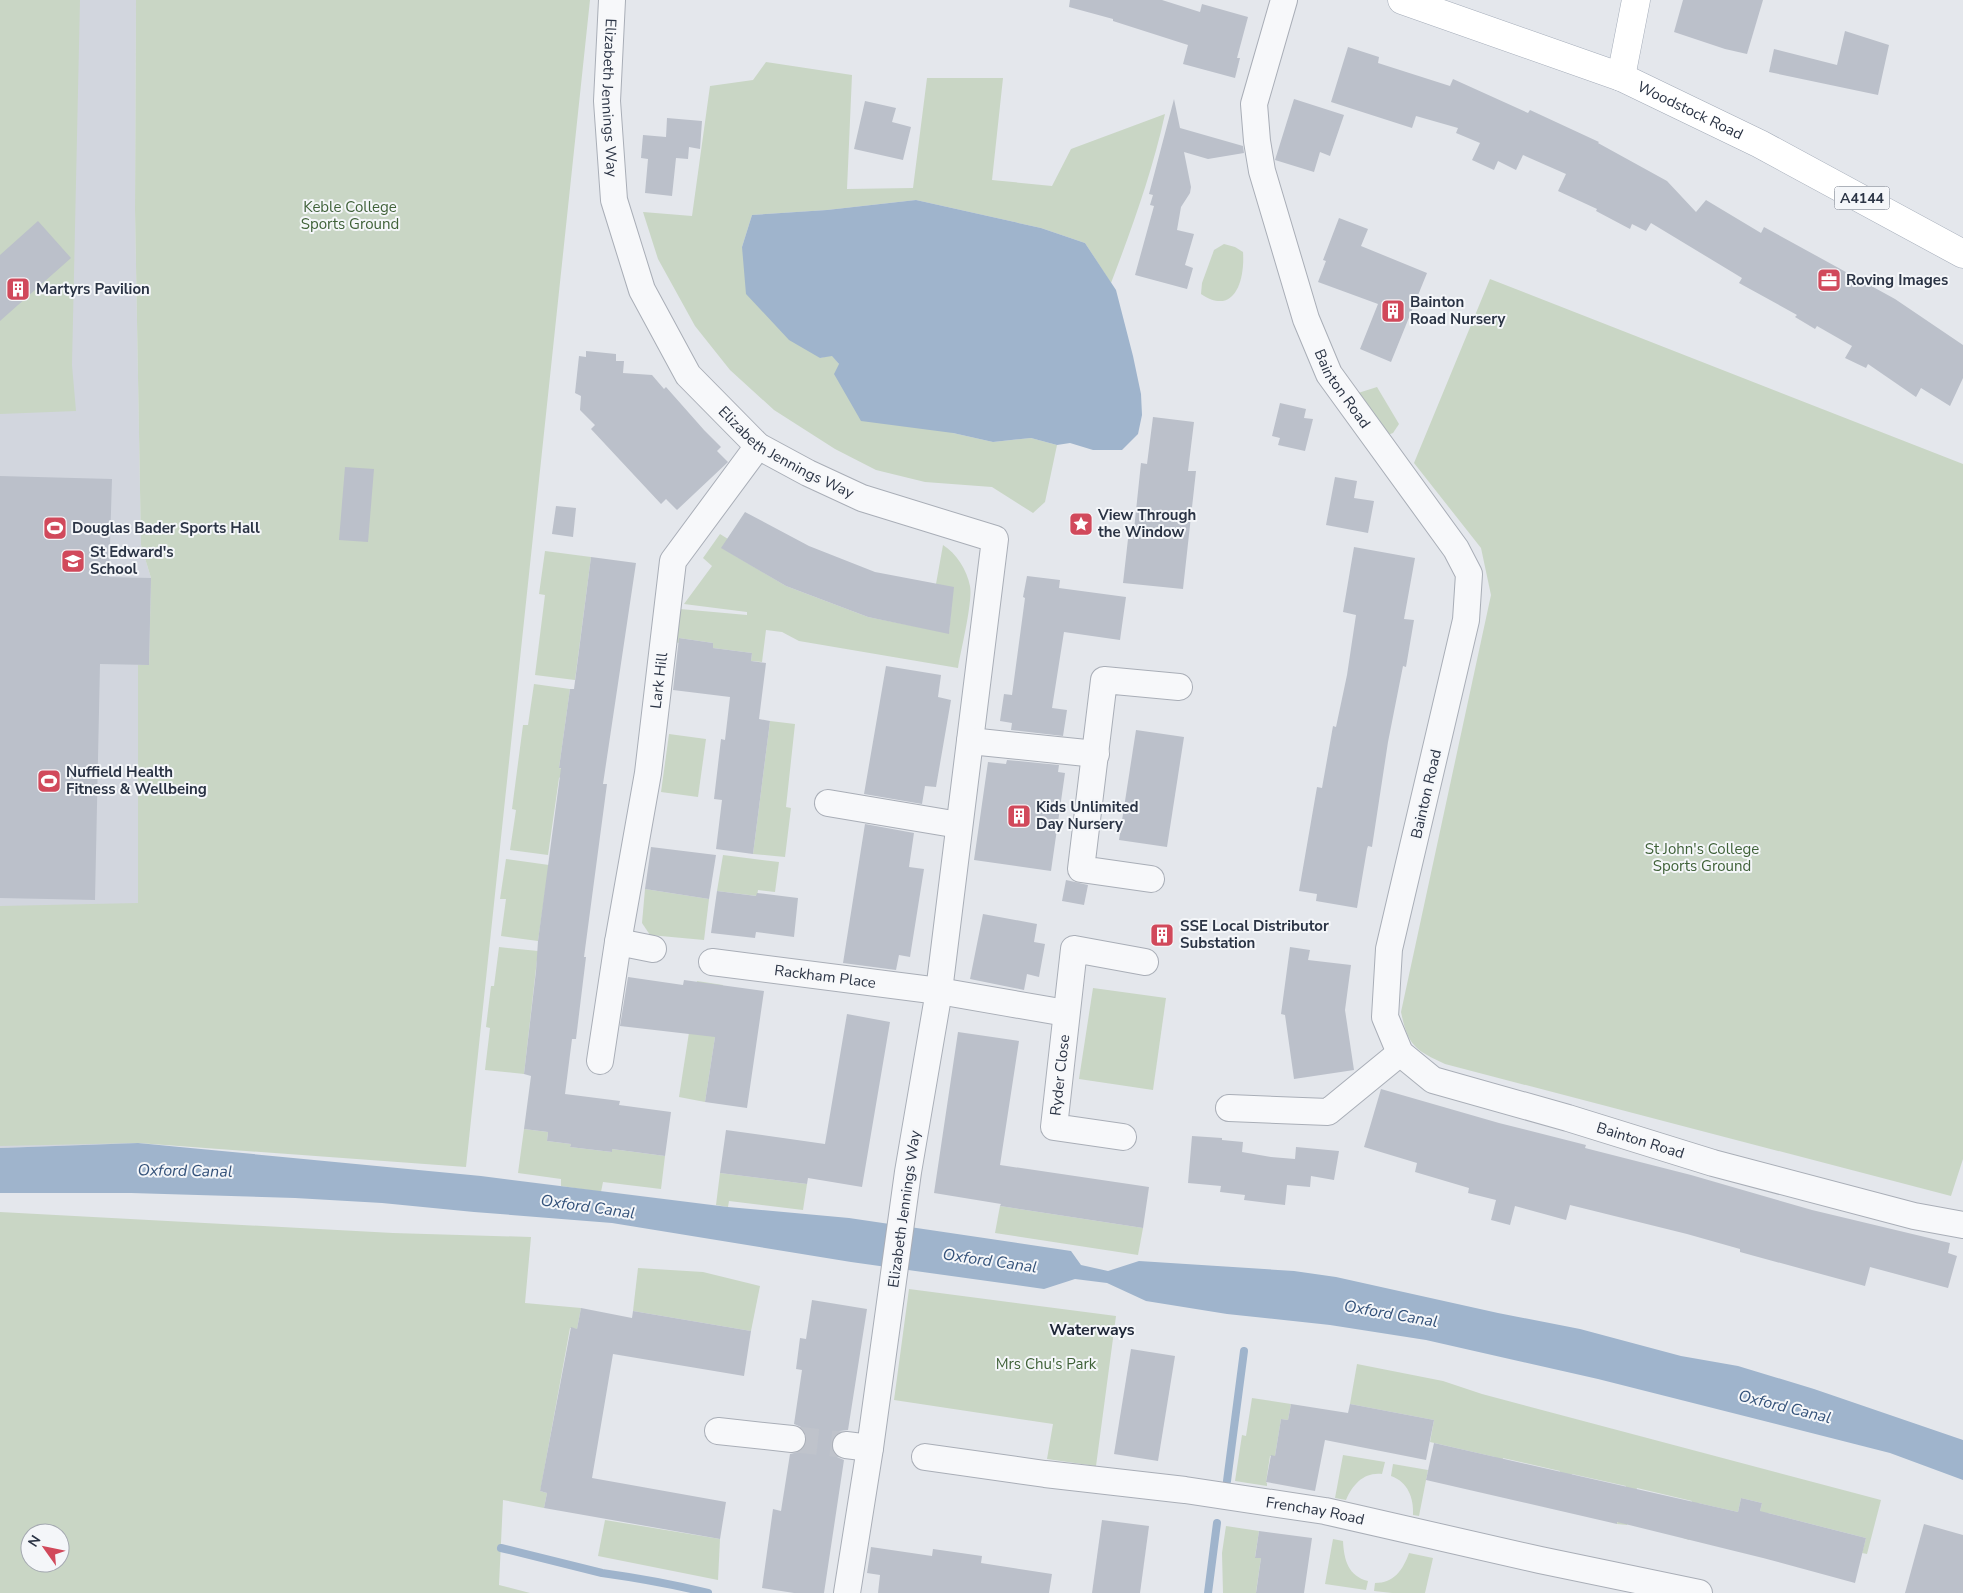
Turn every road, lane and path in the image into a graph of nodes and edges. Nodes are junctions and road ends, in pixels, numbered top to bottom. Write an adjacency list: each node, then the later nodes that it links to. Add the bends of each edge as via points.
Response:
1 (612, 0): 7 (street, Elizabeth Jennings Way, via 607,101 614,200 642,290 688,375)
2 (1284, 0): 20 (street, Bainton Road, via 1254,104 1262,171 1306,319 1329,374 1456,549 1468,574 1466,620 1389,949 1385,1018)
3 (1402, 0): 5 (main road, Woodstock Road / A4144)
4 (1636, 0): 5 (main road)
5 (1621, 77): 6 (main road, Woodstock Road / A4144, via 1760,144)
6 (1963, 254)
7 (758, 446): 9 (street, Elizabeth Jennings Way, via 862,498 995,538); 14 (street, Lark Hill, via 673,561 648,773)
8 (1179, 687): 10 (street, via 1104,680)
9 (970, 741): 10 (street); 12 (street, Elizabeth Jennings Way)
10 (1096, 754): 13 (street, via 1081,869)
11 (828, 803): 12 (street)
12 (959, 825): 18 (street, Elizabeth Jennings Way)
13 (1151, 879)
14 (618, 942): 15 (street); 21 (street, Lark Hill)
15 (653, 949)
16 (712, 962): 18 (street, Rackham Place)
17 (1145, 962): 19 (street, Ryder Close, via 1074,949)
18 (939, 991): 19 (street, Ryder Close); 28 (street, Elizabeth Jennings Way, via 908,1172 886,1329 858,1447)
19 (1066, 1012): 23 (street, Ryder Close, via 1054,1127)
20 (1400, 1053): 22 (street, via 1328,1112); 24 (street, Bainton Road, via 1433,1080 1713,1163 1914,1216)
21 (600, 1061)
22 (1229, 1108)
23 (1123, 1137)
24 (1963, 1225)
25 (718, 1431): 26 (street)
26 (792, 1439)
27 (925, 1457): 29 (street, Frenchay Road, via 1324,1511)
28 (847, 1593)
29 (1699, 1593)

